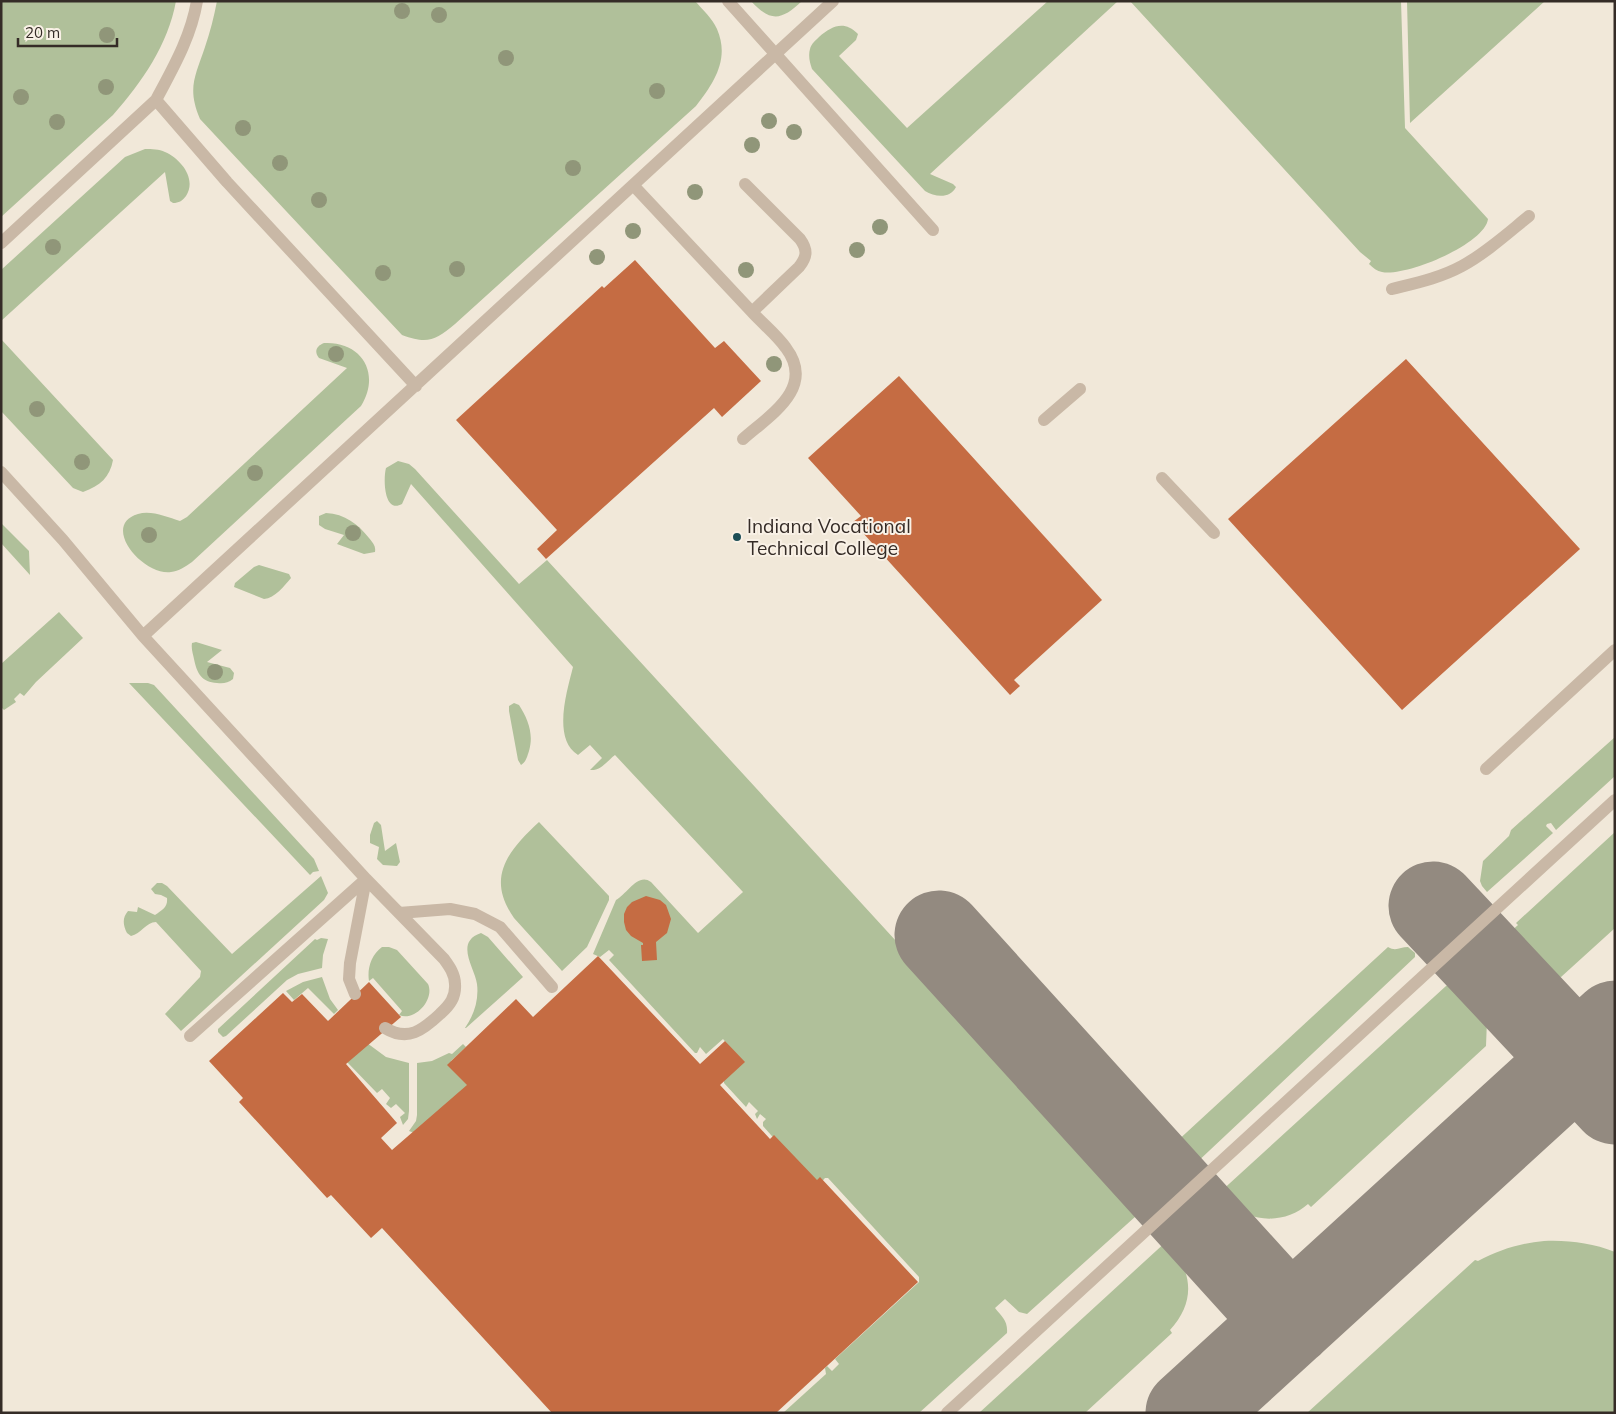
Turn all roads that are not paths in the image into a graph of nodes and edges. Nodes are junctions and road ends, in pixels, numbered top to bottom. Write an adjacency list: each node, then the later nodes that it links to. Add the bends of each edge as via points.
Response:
1 (197, 1): 5 (lane, via 177,61)
2 (728, 1): 4 (lane)
3 (833, 1): 4 (lane)
4 (776, 53): 7 (lane); 9 (lane)
5 (156, 100): 10 (lane); 13 (lane, via 227,182)
6 (745, 184): 12 (lane, via 800,239 807,252 799,267)
7 (633, 185): 12 (lane); 13 (lane)
8 (1529, 216): 11 (lane, via 1480,256 1460,267)
9 (933, 230)
10 (1, 243)
11 (1392, 289)
12 (752, 312): 16 (lane, via 786,348 797,374 787,400)
13 (416, 386): 20 (lane)
14 (1080, 389): 15 (lane)
15 (1044, 420)
16 (743, 439)
17 (1, 472): 20 (lane)
18 (1162, 478): 19 (lane)
19 (1214, 533)
20 (143, 636): 24 (lane)
21 (1615, 650): 22 (lane)
22 (1486, 769)
23 (1615, 800): 30 (lane)
24 (366, 879): 25 (lane); 27 (lane, via 350,963 349,979); 29 (lane)
25 (399, 913): 26 (lane, via 450,910 475,914 500,927); 28 (lane, via 444,959 456,982 455,992 452,1003 426,1028 406,1034)
26 (552, 987)
27 (355, 994)
28 (385, 1028)
29 (190, 1036)
30 (947, 1413)

